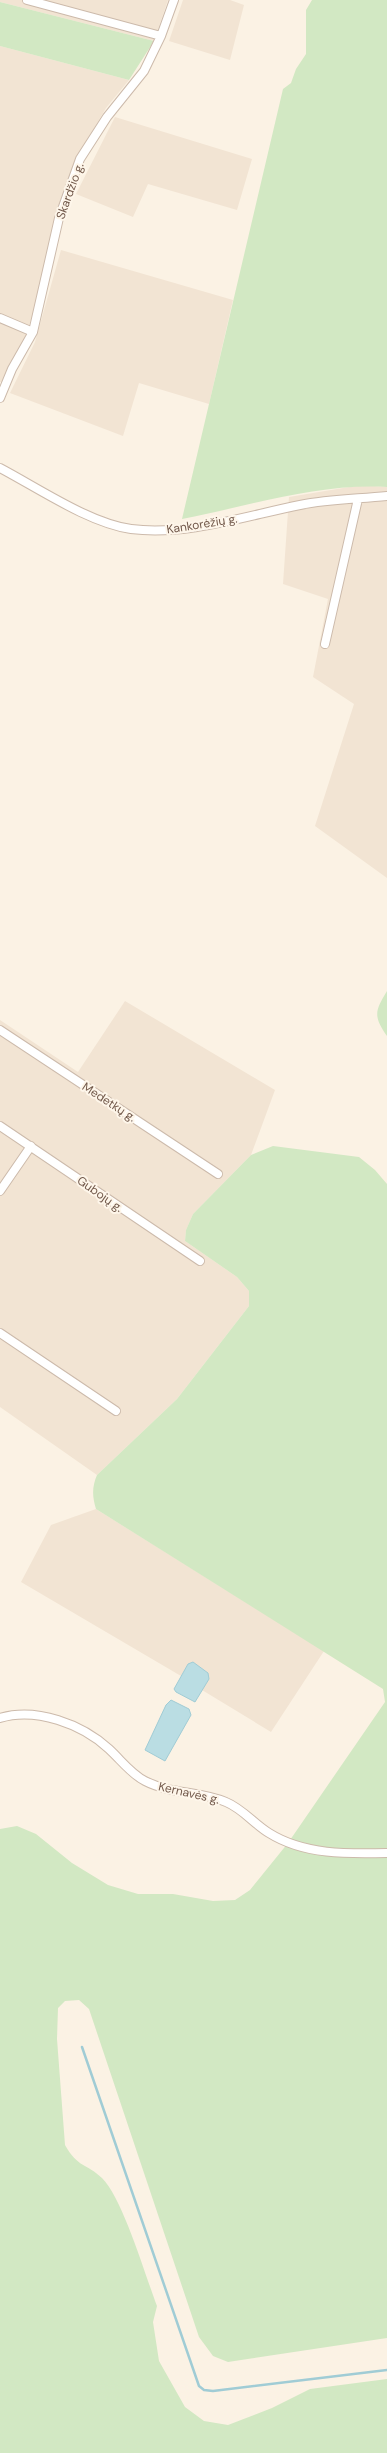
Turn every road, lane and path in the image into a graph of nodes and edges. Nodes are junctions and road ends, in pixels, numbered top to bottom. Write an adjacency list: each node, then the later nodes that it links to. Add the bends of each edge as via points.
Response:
1 (27, 0): 3 (street)
2 (174, 0): 3 (street, Skardžio g.)
3 (161, 36): 5 (street, Skardžio g., via 144,71 80,159 59,218)
4 (0, 318): 5 (street)
5 (33, 332): 6 (street, Skardžio g.)
6 (0, 398)
7 (0, 468): 9 (street, Kankorėžių g., via 96,519 130,529 165,530 302,505)
8 (387, 496): 9 (street, Kankorėžių g.)
9 (358, 499): 10 (street)
10 (325, 644)
11 (0, 1030): 14 (street, Medetkų g.)
12 (0, 1126): 13 (street, Gubojų g.)
13 (31, 1146): 15 (street); 16 (street, Gubojų g.)
14 (218, 1174)
15 (0, 1191)
16 (200, 1261)
17 (0, 1333): 18 (street)
18 (116, 1411)
19 (0, 1718): 20 (street, Kernavės g., via 29,1714 69,1725 108,1748 146,1782 226,1801 268,1833 300,1846 347,1854)
20 (387, 1853)

